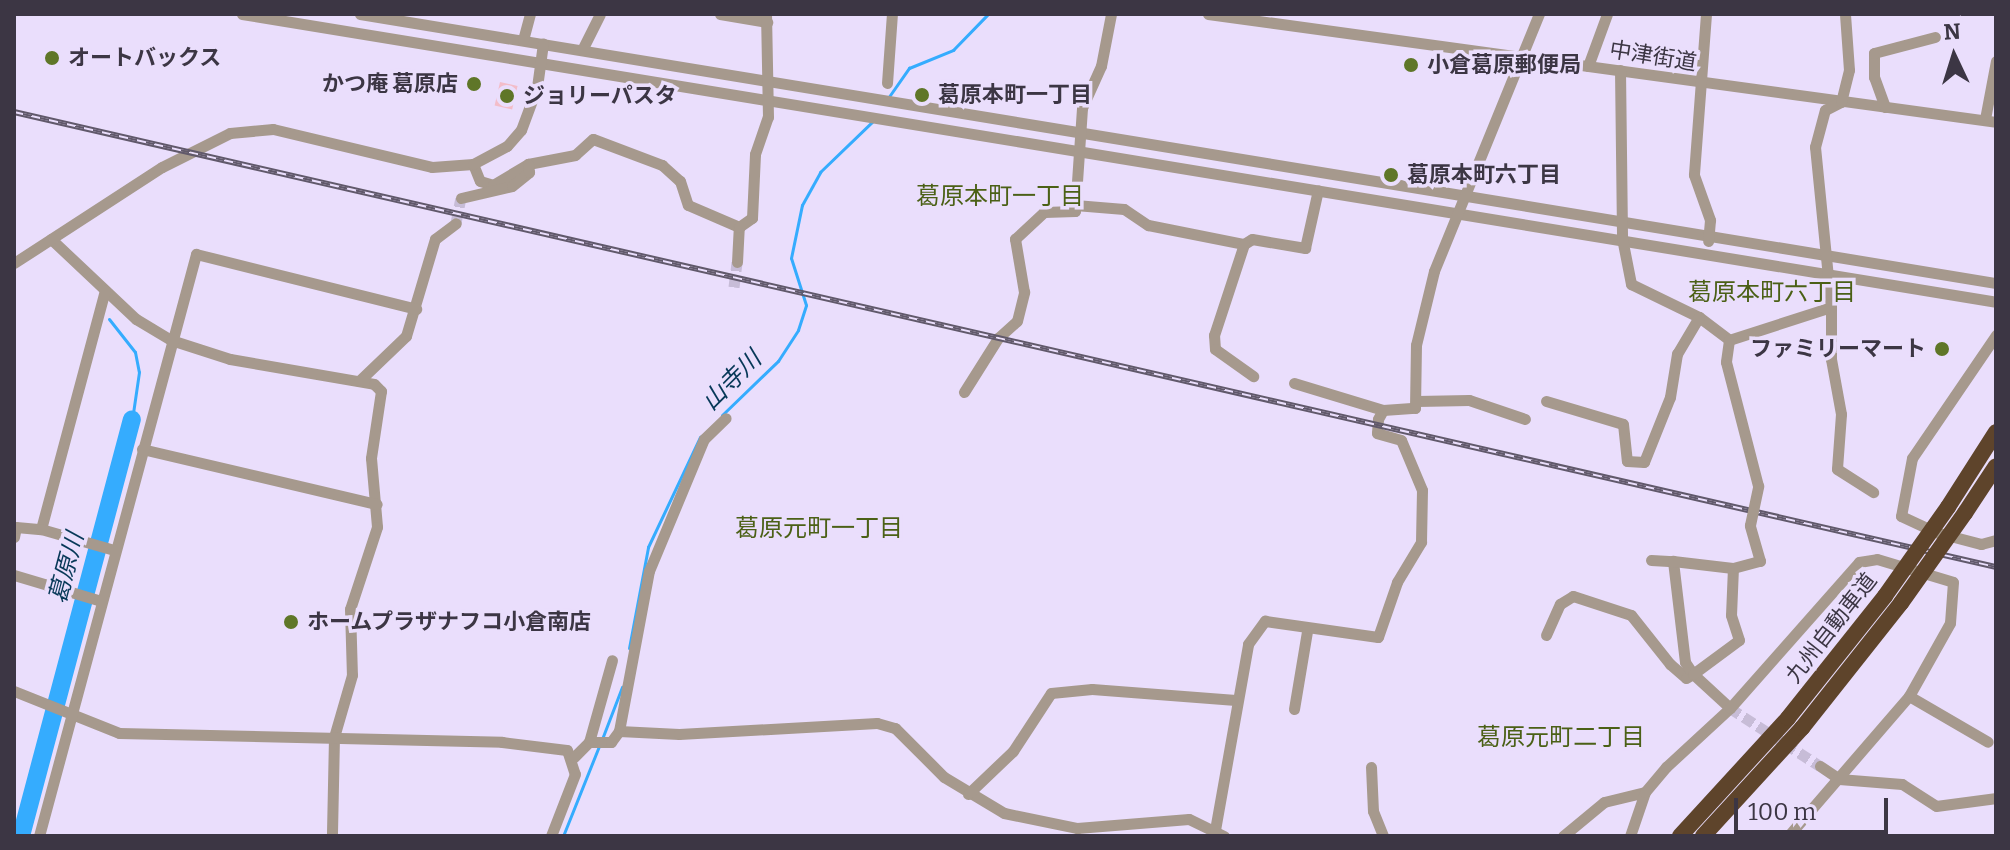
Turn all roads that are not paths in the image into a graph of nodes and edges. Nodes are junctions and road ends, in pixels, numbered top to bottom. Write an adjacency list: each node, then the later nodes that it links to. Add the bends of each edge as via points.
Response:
1 (242, 14): 20 (street)
2 (360, 14): 15 (street)
3 (530, 14): 15 (street)
4 (600, 14): 17 (street)
5 (720, 14): 13 (street)
6 (892, 14): 24 (street)
7 (1111, 14): 30 (street)
8 (1208, 14): 18 (street, 中津街道)
9 (1539, 14): 18 (street)
10 (1607, 14): 21 (street)
11 (1704, 14): 25 (street)
12 (1845, 14): 27 (street, via 1849,70)
13 (766, 18): 23 (street)
14 (1935, 37): 28 (street, via 1874,53 1874,77)
15 (523, 40): 16 (street)
16 (543, 43): 17 (street); 20 (street)
17 (582, 50): 23 (street)
18 (1522, 57): 21 (street, 中津街道); 35 (street)
19 (1996, 61): 29 (street)
20 (540, 62): 26 (street); 32 (street, via 521,130 507,146)
21 (1588, 66): 22 (street, 中津街道)
22 (1620, 70): 25 (street, 中津街道); 39 (street)
23 (769, 82): 26 (street); 30 (street)
24 (887, 83)
25 (1704, 84): 27 (street, 中津街道); 42 (street, via 1694,175)
26 (768, 99): 31 (street); 41 (street, via 755,154 752,218)
27 (1841, 102): 28 (street, 中津街道); 47 (street, via 1825,110 1815,147)
28 (1885, 107): 29 (street, 中津街道)
29 (1990, 120)
30 (1078, 133): 31 (street); 35 (street)
31 (1077, 151): 34 (street); 37 (street)
32 (473, 164): 33 (street, via 480,181 493,185); 44 (street, via 432,167 273,129 230,133)
33 (528, 164): 36 (street, via 529,172 512,186); 41 (street, via 575,155 593,139 662,165 680,181 688,205)
34 (1318, 190): 38 (street); 45 (street, via 1305,248 1252,239)
35 (1461, 194): 38 (street); 39 (street)
36 (461, 198)
37 (1075, 205): 45 (street, via 1124,209 1148,225); 63 (street, via 1075,211 1044,212 1015,239 1024,292 1017,321 998,338)
38 (1454, 212): 43 (street); 64 (street, via 1416,345)
39 (1622, 221): 42 (street); 43 (street)
40 (456, 223): 55 (street, via 435,239)
41 (739, 227): 48 (street)
42 (1709, 235): 46 (street); 47 (street)
43 (1622, 238): 46 (street); 56 (street, via 1631,284)
44 (51, 239): 49 (street); 52 (street)
45 (1244, 244): 60 (street, via 1214,335 1215,349)
46 (1706, 253): 50 (street)
47 (1824, 256): 50 (street); 51 (street)
48 (737, 262)
49 (14, 263)
50 (1831, 274): 53 (street); 54 (street)
51 (1996, 283)
52 (105, 290): 58 (street); 74 (street)
53 (1996, 302)
54 (1831, 307): 59 (street); 72 (street, via 1831,359 1841,414 1837,469)
55 (416, 309): 58 (street, via 196,254); 61 (street, via 406,336)
56 (1699, 317): 59 (street); 65 (street, via 1677,354 1670,397 1644,462 1627,461 1621,444 1623,424)
57 (1996, 335): 76 (street, via 1912,458 1901,516 1981,544)
58 (171, 340): 61 (street, via 230,359); 70 (street)
59 (1729, 340): 80 (street, bridge, via 1726,362 1758,486 1750,525 1760,561)
60 (1253, 376)
61 (359, 381): 73 (street, via 374,384 383,397 372,444)
62 (1294, 383): 66 (street)
63 (964, 392)
64 (1417, 401): 66 (street, via 1412,410); 68 (street, via 1469,400)
65 (1546, 401)
66 (1383, 410): 83 (street, via 1377,433 1401,440 1422,490 1421,542 1397,582 1378,637)
67 (726, 418): 93 (street, via 704,439 649,571)
68 (1525, 419)
69 (1996, 432): 111 (highway, 九州自動車道, bridge, via 1885,596 1788,718)
70 (142, 449): 73 (street); 77 (street)
71 (1996, 466): 112 (highway, 九州自動車道, bridge, via 1901,603 1802,728)
72 (1873, 492)
73 (377, 504): 94 (street, via 372,550 350,609 352,675)
74 (41, 529): 75 (street, via 16,527); 77 (street)
75 (14, 537)
76 (1996, 540)
77 (114, 550): 82 (street)
78 (1651, 560): 79 (street)
79 (1673, 561): 80 (street); 86 (street, via 1685,662)
80 (1733, 568): 86 (street, via 1731,615 1739,640)
81 (15, 579): 82 (street)
82 (101, 601): 92 (street)
83 (1307, 631): 89 (street, via 1265,621 1248,644); 91 (street)
84 (1546, 635): 86 (street, via 1560,604 1573,596 1631,615 1670,664 1686,678)
85 (612, 660): 95 (street)
86 (1693, 674): 90 (street)
87 (14, 691): 92 (street)
88 (1909, 696): 90 (street, via 1950,623 1953,582 1877,559 1859,562); 96 (street); 100 (street)
89 (1236, 700): 102 (street, via 1092,689 1051,693 1013,751); 104 (street)
90 (1730, 708): 101 (street)
91 (1294, 709)
92 (71, 717): 94 (street, via 119,733); 105 (street)
93 (619, 731): 95 (street, via 611,742); 102 (street, via 679,734 877,723 895,728)
94 (334, 737): 97 (street, via 502,742 567,750); 106 (street)
95 (589, 742): 97 (street)
96 (1988, 742)
97 (574, 757): 107 (street, via 575,774)
98 (1820, 766): 100 (street)
99 (1371, 767): 108 (street, via 1373,811)
100 (1839, 779): 103 (street, via 1902,784 1936,806); 113 (street)
101 (1645, 792): 109 (street, via 1604,802); 110 (street)
102 (968, 794): 104 (street, via 1004,813 1077,828 1189,819)
103 (1996, 798)
104 (1219, 833)
105 (39, 836)
106 (332, 836)
107 (551, 836)
108 (1383, 836)
109 (1563, 836)
110 (1630, 836)
111 (1680, 836)
112 (1703, 836)
113 (1788, 836)

